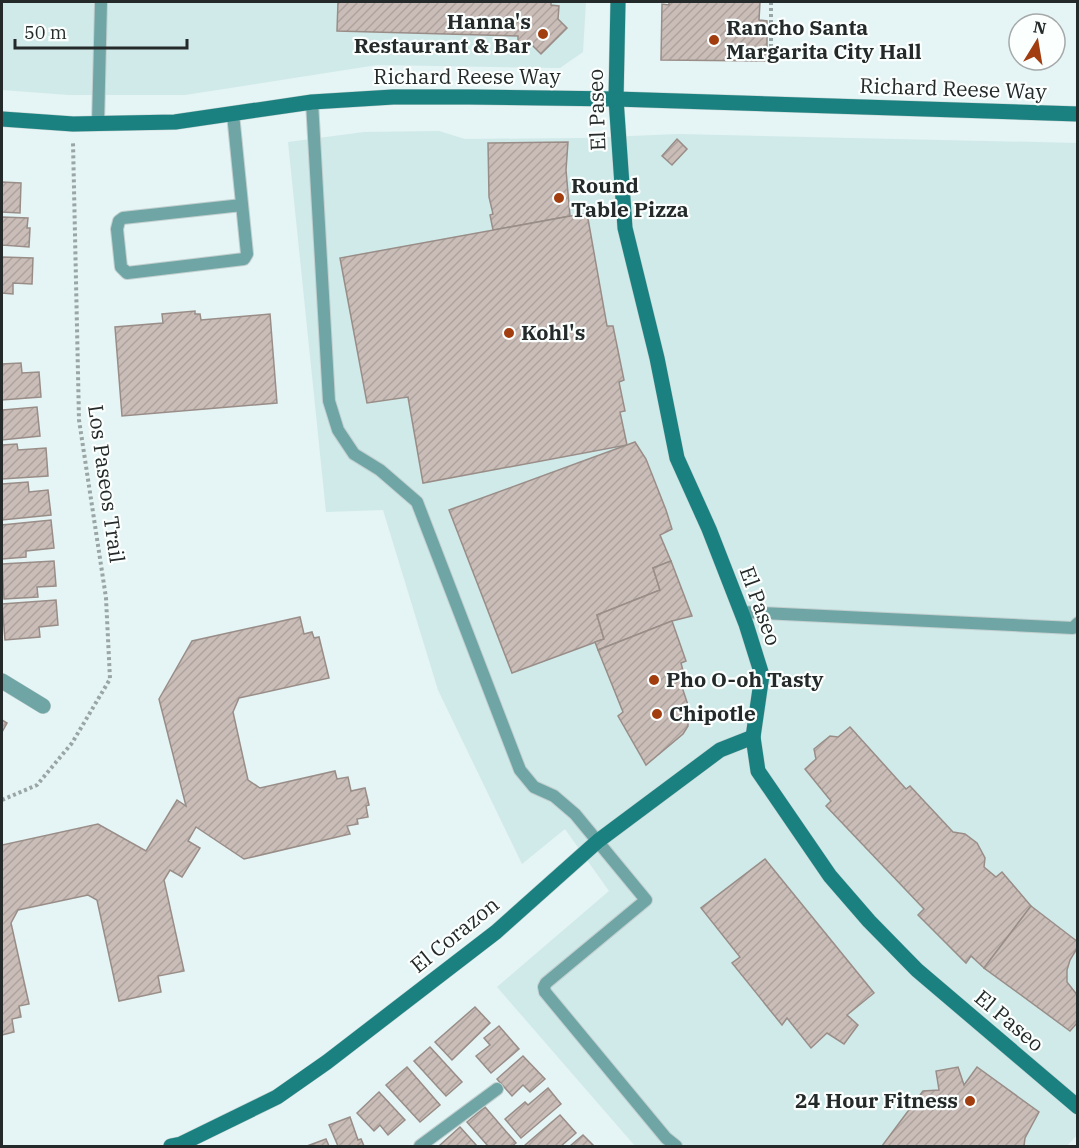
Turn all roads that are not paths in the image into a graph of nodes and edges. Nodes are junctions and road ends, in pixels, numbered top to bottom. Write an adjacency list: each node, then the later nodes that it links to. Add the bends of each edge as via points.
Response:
1 (102, 2): 8 (lane)
2 (618, 2): 3 (street, El Paseo)
3 (616, 99): 4 (street, Richard Reese Way, via 404,97); 6 (street, Richard Reese Way); 10 (street, El Paseo, via 625,228 677,458 710,529)
4 (312, 102): 5 (street, Richard Reese Way); 15 (lane, via 329,401 338,430 354,454 380,470 417,502 519,770 534,787 554,796 575,814)
5 (233, 114): 8 (street, Richard Reese Way, via 175,122); 9 (lane)
6 (1077, 114)
7 (2, 119): 8 (street, Richard Reese Way)
8 (98, 124)
9 (242, 205): 9 (lane, via 247,254 241,261 127,273 121,267 119,220)
10 (741, 612): 11 (lane, via 1073,628); 14 (street, El Paseo, via 762,675)
11 (1077, 623)
12 (2, 681): 13 (street)
13 (43, 706)
14 (753, 737): 15 (street, El Corazon, via 720,750); 17 (street, El Paseo, via 758,771 830,876 868,921 934,985)
15 (598, 840): 18 (street, El Corazon, via 496,932 327,1062 277,1097); 20 (lane, via 646,900 546,983 545,992)
16 (497, 1089): 19 (lane)
17 (1077, 1107)
18 (171, 1146)
19 (420, 1146)
20 (676, 1146)

